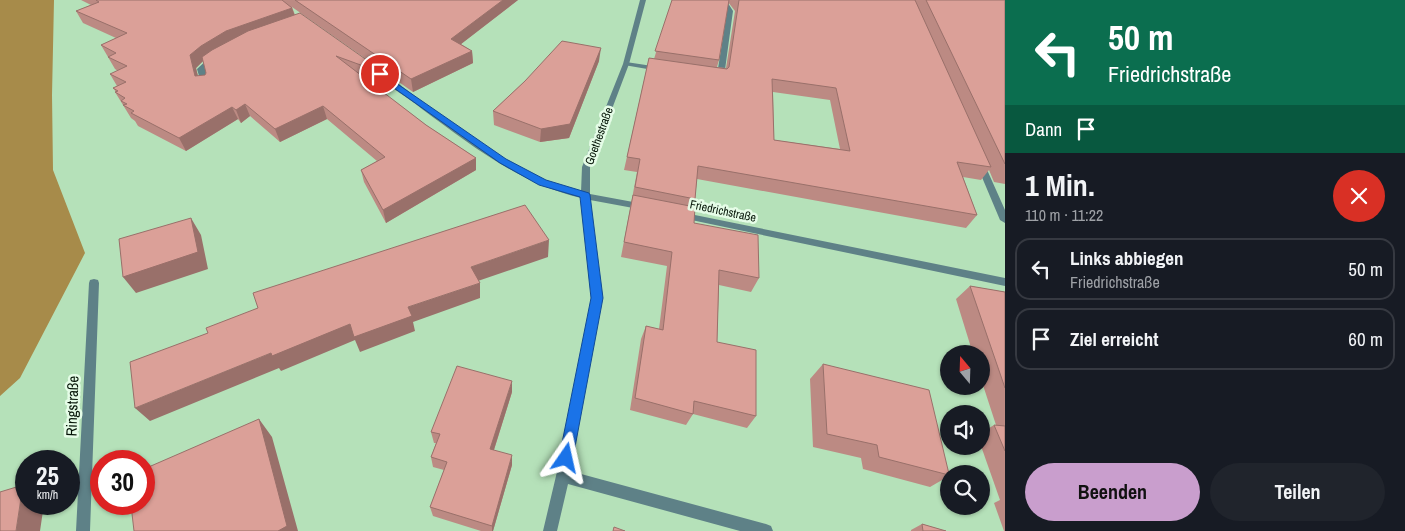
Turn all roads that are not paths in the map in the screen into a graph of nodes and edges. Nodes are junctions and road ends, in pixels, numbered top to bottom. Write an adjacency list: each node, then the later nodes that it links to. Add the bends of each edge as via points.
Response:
1 (643, 0): 4 (street, Goethestraße)
2 (723, 0): 7 (street, via 730,11 720,77)
3 (222, 51): 8 (street, via 201,69)
4 (626, 64): 5 (street); 10 (street, Goethestraße, via 586,167)
5 (663, 69)
6 (375, 71): 10 (street, via 503,161 542,182)
7 (710, 76)
8 (206, 86)
9 (978, 158): 13 (street)
10 (585, 195): 11 (street); 16 (street, Goethestraße, via 597,298)
11 (654, 209)
12 (673, 213): 14 (street, Friedrichstraße)
13 (1005, 220)
14 (1005, 282)
15 (94, 283): 17 (street, Ringstraße)
16 (563, 476): 18 (street, Goethestraße); 19 (street)
17 (83, 531)
18 (550, 531)
19 (766, 531)

